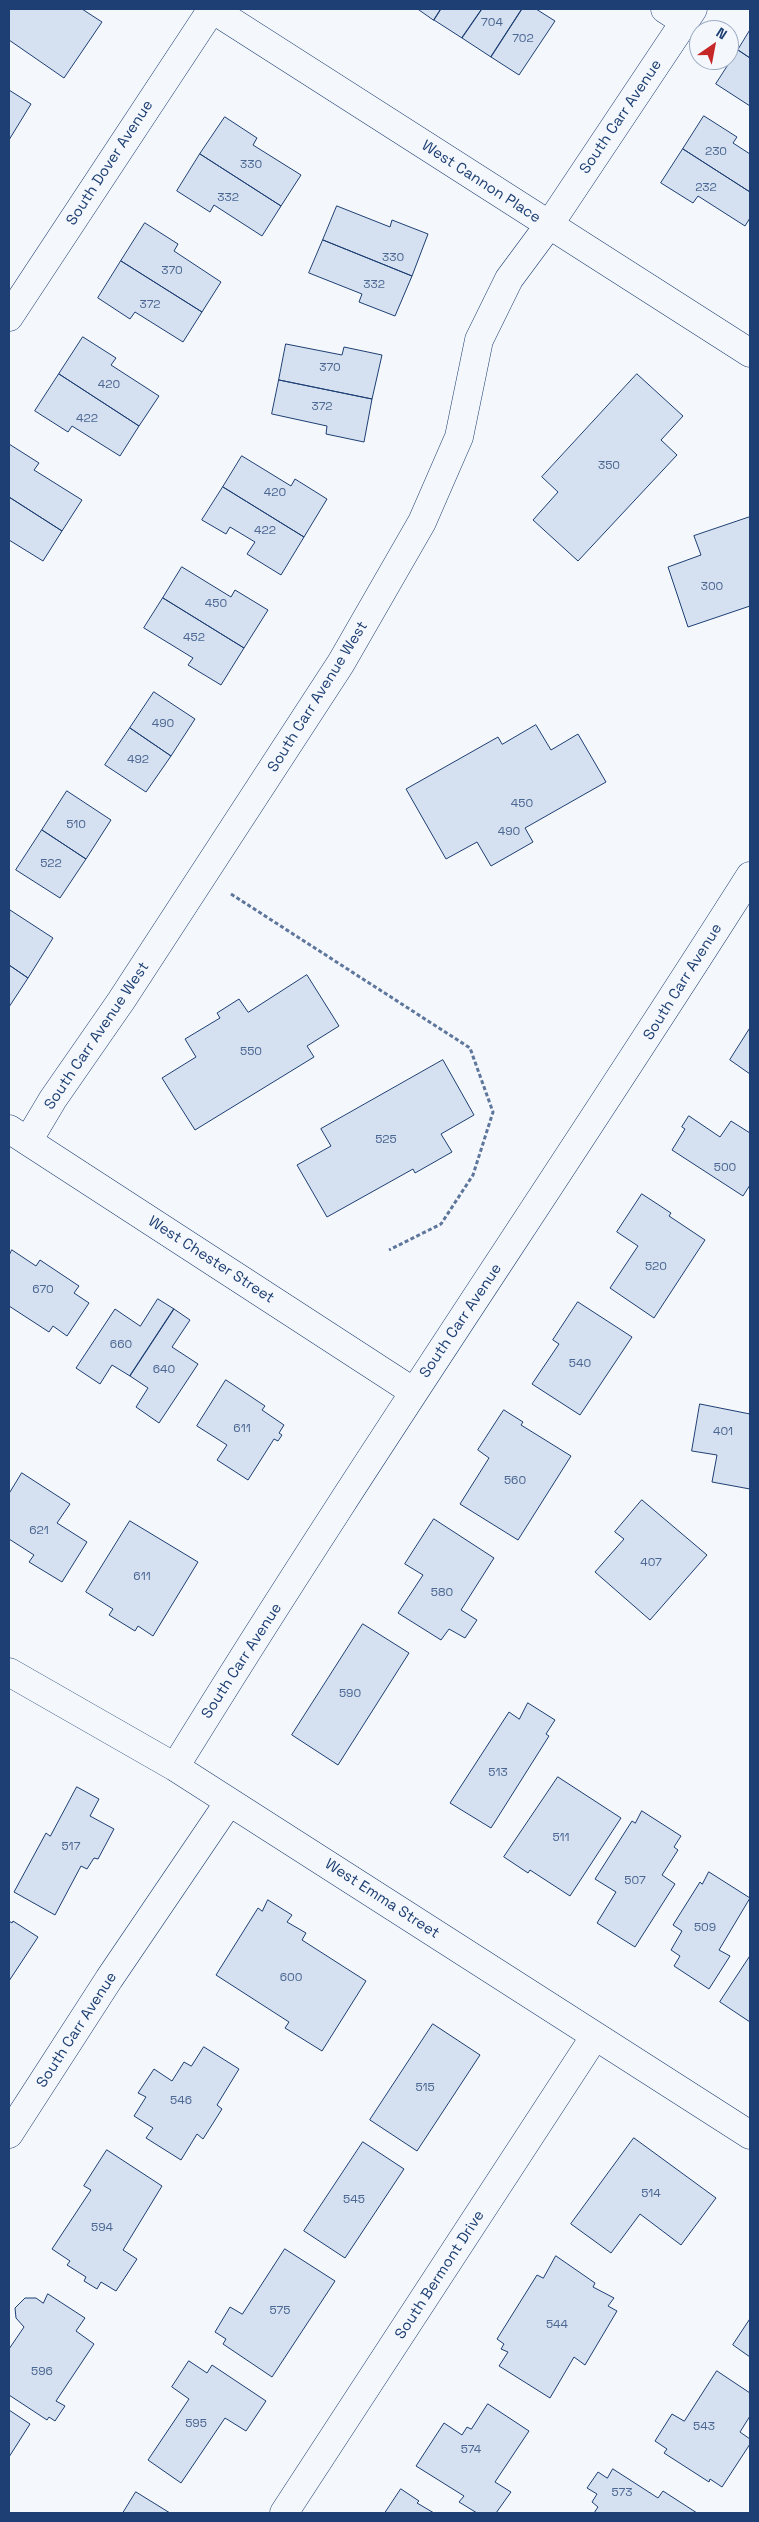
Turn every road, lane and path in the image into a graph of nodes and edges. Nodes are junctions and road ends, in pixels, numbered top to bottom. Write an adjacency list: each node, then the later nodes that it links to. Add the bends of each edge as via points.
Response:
1 (212, 9): 3 (street, West Cannon Place); 4 (street, South Dover Avenue)
2 (681, 13): 3 (street, South Carr Avenue)
3 (549, 225): 5 (street, West Cannon Place); 7 (street, South Carr Avenue West, via 509,279 479,340 459,437 422,522 341,663)
4 (9, 317)
5 (750, 353)
6 (750, 876): 10 (street, South Carr Avenue, via 619,1082)
7 (203, 877): 8 (street, South Carr Avenue West, via 122,1001 53,1098); 9 (path, via 470,1048 493,1112 473,1174 441,1224)
8 (18, 1135): 10 (street, West Chester Street)
9 (389, 1250)
10 (414, 1392): 12 (street, South Carr Avenue)
11 (9, 1672): 12 (street, West Emma Street)
12 (175, 1768): 13 (street, West Emma Street)
13 (229, 1802): 14 (street, West Emma Street); 15 (street, South Carr Avenue)
14 (595, 2036): 16 (street, West Emma Street); 17 (street, South Bermont Drive)
15 (9, 2134)
16 (750, 2135)
17 (284, 2513)

